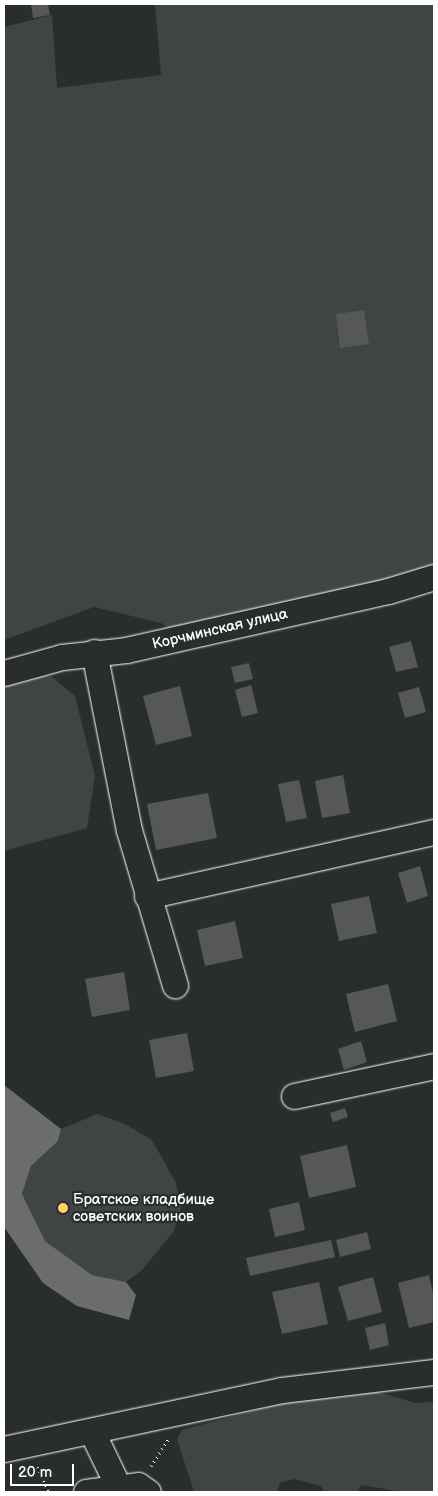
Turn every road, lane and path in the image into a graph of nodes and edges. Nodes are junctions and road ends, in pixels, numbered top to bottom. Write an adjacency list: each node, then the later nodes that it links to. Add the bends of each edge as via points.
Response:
1 (434, 577): 2 (street, Корчминская улица, via 388,591 126,650)
2 (94, 652): 3 (street, Корчминская улица); 5 (street, via 129,830)
3 (4, 673)
4 (434, 832): 5 (street)
5 (148, 896): 6 (street)
6 (175, 985)
7 (434, 1066): 8 (street)
8 (294, 1096)
9 (434, 1372): 10 (street, via 282,1390)
10 (186, 1411): 11 (street); 14 (path)
11 (92, 1432): 12 (street); 14 (street)
12 (4, 1449)
13 (30, 1469): 15 (path, via 39,1467)
14 (134, 1488): 16 (street)
15 (49, 1492)
16 (86, 1492)

